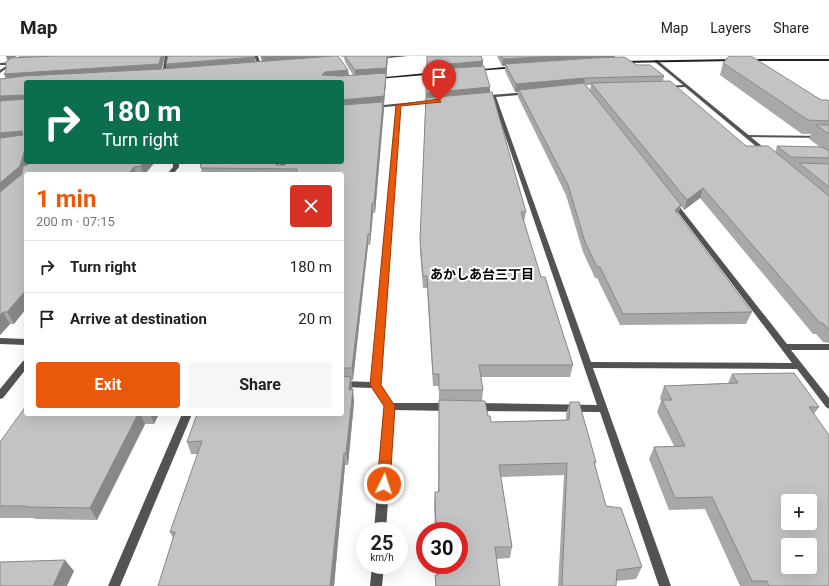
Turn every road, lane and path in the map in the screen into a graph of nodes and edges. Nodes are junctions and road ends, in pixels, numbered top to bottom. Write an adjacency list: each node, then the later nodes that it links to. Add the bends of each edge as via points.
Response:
1 (22, 56): 10 (street)
2 (167, 56): 20 (street)
3 (256, 56): 16 (street)
4 (406, 56): 5 (street)
5 (381, 57): 6 (street)
6 (374, 58)
7 (829, 60): 8 (street)
8 (656, 61): 9 (street); 25 (street)
9 (617, 62)
10 (12, 63): 11 (street); 12 (street); 18 (street)
11 (19, 63)
12 (0, 64)
13 (268, 66): 16 (street)
14 (523, 66): 17 (street)
15 (253, 67): 16 (street)
16 (261, 67)
17 (469, 70)
18 (0, 72)
19 (438, 73): 23 (street)
20 (164, 74): 21 (street); 22 (street)
21 (172, 74)
22 (157, 75)
23 (370, 78)
24 (663, 86): 25 (street)
25 (687, 86): 30 (street)
26 (532, 92): 38 (street, via 490,96)
27 (442, 100): 28 (street)
28 (398, 105): 29 (street); 42 (street)
29 (370, 108)
30 (747, 136): 31 (street); 32 (street)
31 (829, 137)
32 (770, 155)
33 (670, 199): 36 (street)
34 (0, 341): 35 (street)
35 (24, 342)
36 (785, 347): 37 (street); 40 (street)
37 (829, 347)
38 (588, 365): 40 (street); 46 (street)
39 (24, 366): 43 (street)
40 (799, 366): 44 (street)
41 (344, 384): 42 (street)
42 (375, 385): 45 (street)
43 (0, 396)
44 (829, 405)
45 (389, 406): 46 (street); 48 (street)
46 (604, 409): 52 (street)
47 (186, 416): 50 (street)
48 (381, 522)
49 (377, 574): 51 (street)
50 (114, 586)
51 (376, 586)
52 (665, 586)

